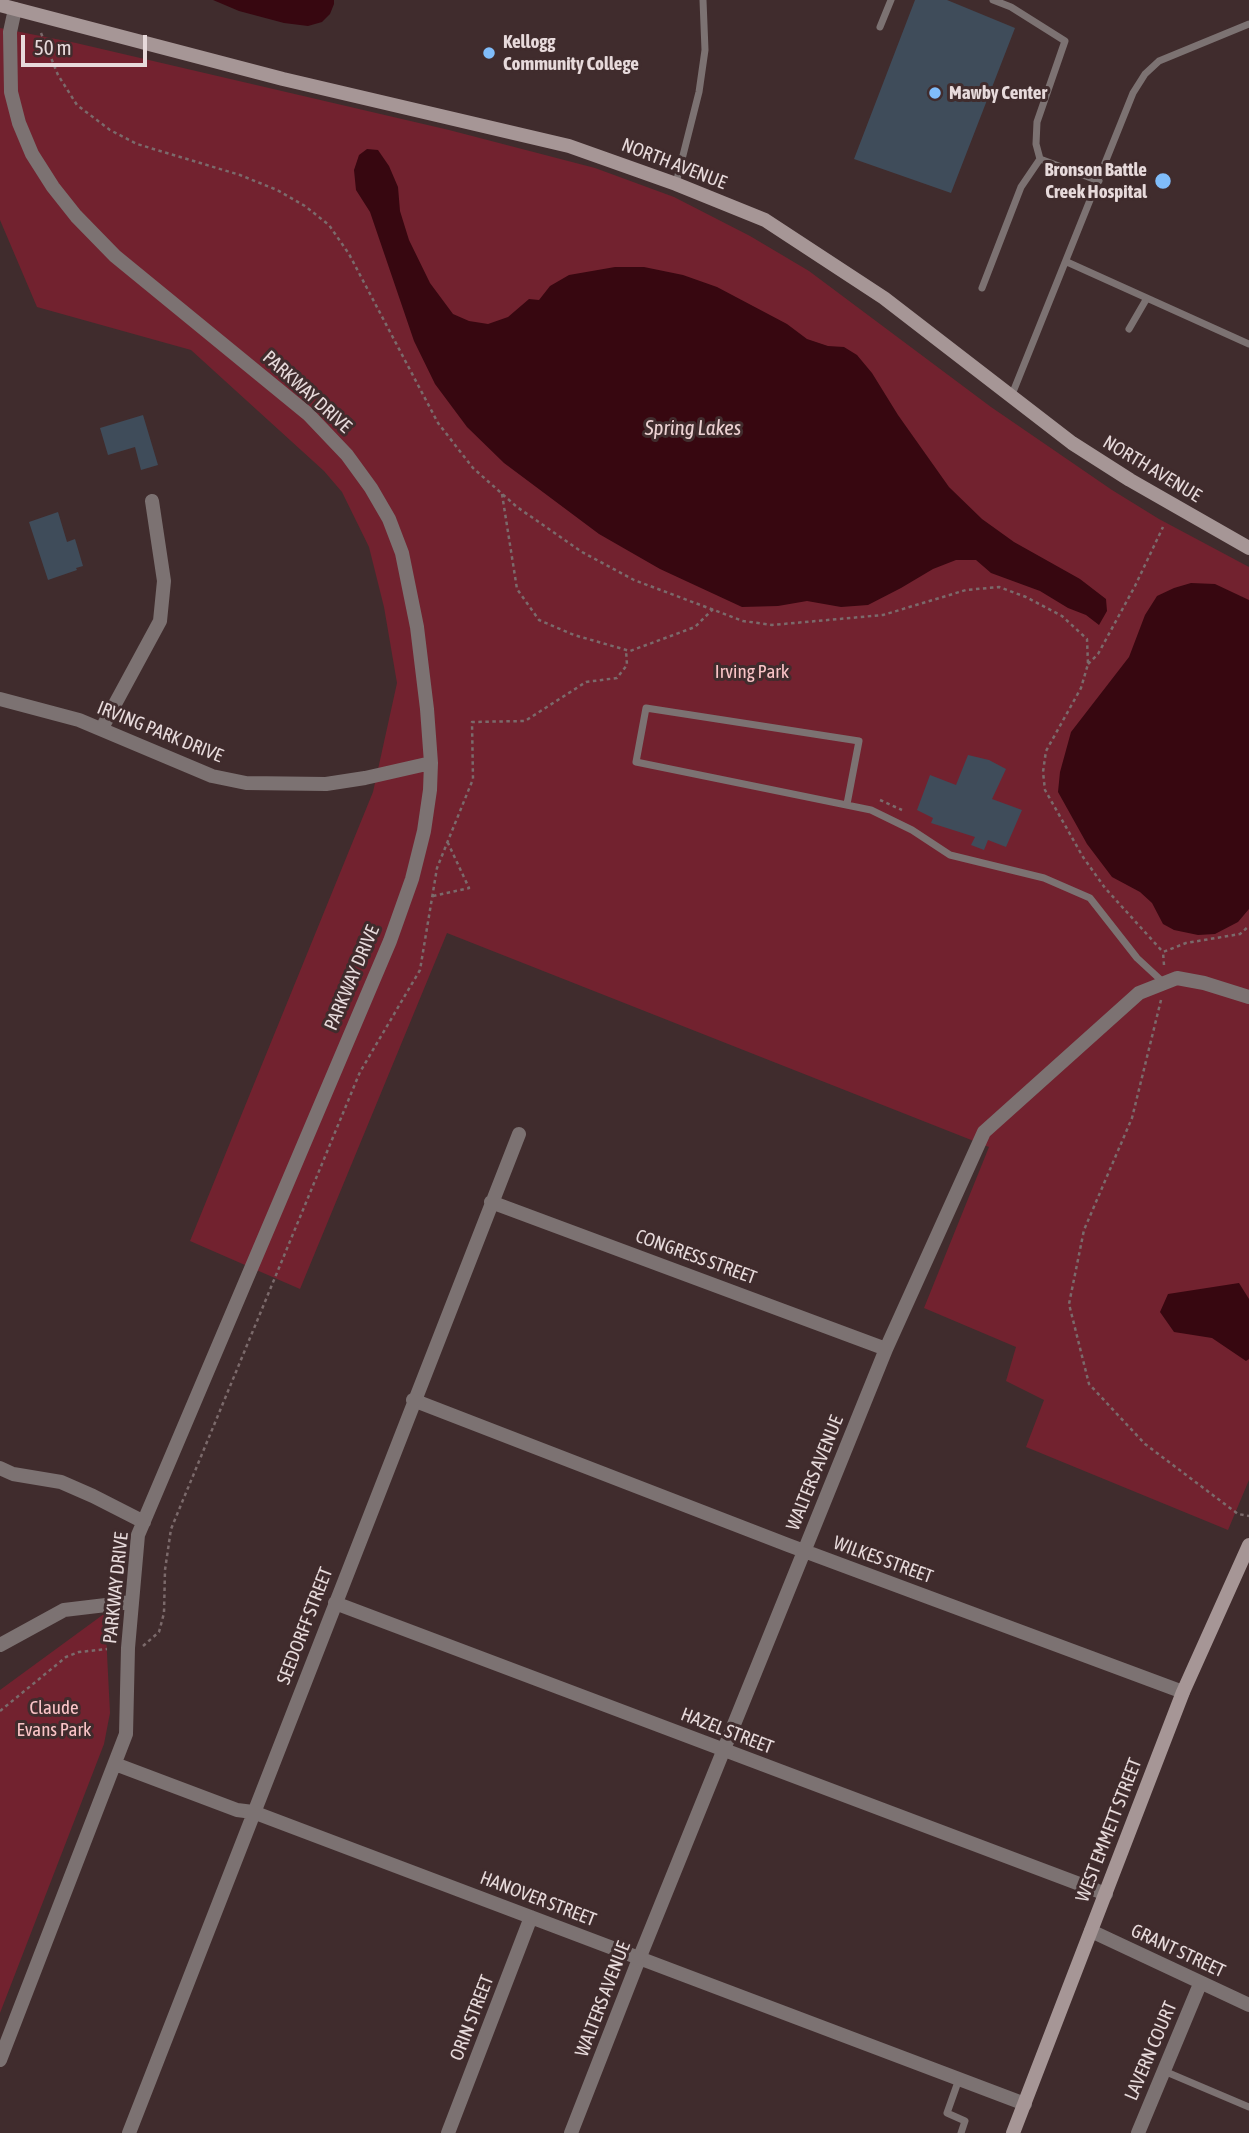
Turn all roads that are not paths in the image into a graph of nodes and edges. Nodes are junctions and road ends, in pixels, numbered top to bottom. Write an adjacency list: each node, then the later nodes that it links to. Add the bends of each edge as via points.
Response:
1 (703, 0): 10 (lane, via 705,50 699,92)
2 (891, 0): 7 (lane)
3 (993, 0): 8 (lane, via 1065,41 1037,122)
4 (0, 5): 5 (street, NORTH AVENUE)
5 (15, 9): 10 (street, NORTH AVENUE, via 283,79 569,146); 21 (street, PARKWAY DRIVE, via 10,32 11,92 32,154 53,187 115,256 308,414 372,488 389,519 404,564 417,627)
6 (1249, 23): 9 (lane, via 1159,61 1145,74 1133,93)
7 (880, 27)
8 (1041, 159): 9 (lane); 12 (lane, via 1021,187)
9 (1099, 181): 11 (lane)
10 (676, 184): 16 (street, NORTH AVENUE, via 765,220 884,298)
11 (1067, 262): 13 (lane); 16 (lane)
12 (982, 288)
13 (1147, 298): 14 (lane); 15 (lane)
14 (1129, 329)
15 (1249, 344)
16 (1011, 397): 18 (street, NORTH AVENUE, via 1130,480)
17 (152, 501): 20 (street, via 164,581 160,621)
18 (1249, 548)
19 (0, 699): 20 (street, IRVING PARK DRIVE)
20 (102, 728): 21 (street, IRVING PARK DRIVE, via 212,776 246,783 326,784)
21 (431, 762): 30 (street, PARKWAY DRIVE, via 424,831 390,941)
22 (847, 804): 22 (lane, via 859,741 646,708 636,762); 23 (lane, via 912,830 950,855 1044,877 1090,898)
23 (1164, 983): 24 (street, WALTERS AVENUE, via 1177,978); 27 (street, WALTERS AVENUE, via 1139,993 984,1132)
24 (1249, 996)
25 (519, 1134): 26 (street, SEEDORFF STREET)
26 (491, 1202): 27 (street, CONGRESS STREET); 28 (street, SEEDORFF STREET)
27 (886, 1349): 32 (street, WALTERS AVENUE)
28 (413, 1400): 32 (street, WILKES STREET); 34 (street, SEEDORFF STREET)
29 (0, 1468): 30 (street, via 61,1482)
30 (144, 1522): 33 (street, PARKWAY DRIVE, via 138,1535)
31 (1249, 1545): 36 (street, WEST EMMETT STREET)
32 (805, 1551): 36 (street, WILKES STREET); 37 (street, WALTERS AVENUE)
33 (131, 1602): 35 (street, via 64,1610); 38 (street, PARKWAY DRIVE, via 126,1734)
34 (335, 1603): 37 (street, HAZEL STREET); 39 (street, SEEDORFF STREET)
35 (0, 1645)
36 (1183, 1692): 40 (street, WEST EMMETT STREET)
37 (724, 1751): 40 (street, HAZEL STREET); 43 (street, WALTERS AVENUE)
38 (115, 1763): 39 (street, HANOVER STREET); 46 (street, PARKWAY DRIVE)
39 (253, 1812): 41 (street, HANOVER STREET); 51 (street, SEEDORFF STREET)
40 (1105, 1894): 42 (street, WEST EMMETT STREET)
41 (531, 1917): 43 (street, HANOVER STREET); 52 (street, ORIN STREET)
42 (1091, 1931): 44 (street, GRANT STREET); 49 (street, WEST EMMETT STREET)
43 (639, 1959): 48 (street, HANOVER STREET); 53 (street, WALTERS AVENUE)
44 (1200, 1984): 45 (street, GRANT STREET); 47 (street, LAVERN COURT)
45 (1249, 2005)
46 (0, 2060)
47 (1164, 2071): 50 (lane); 56 (street, LAVERN COURT)
48 (960, 2079): 49 (street, HANOVER STREET); 54 (lane, via 947,2113 965,2121)
49 (1025, 2104): 55 (street, WEST EMMETT STREET)
50 (1249, 2108)
51 (129, 2133)
52 (449, 2133)
53 (571, 2133)
54 (961, 2133)
55 (1013, 2133)
56 (1138, 2133)

